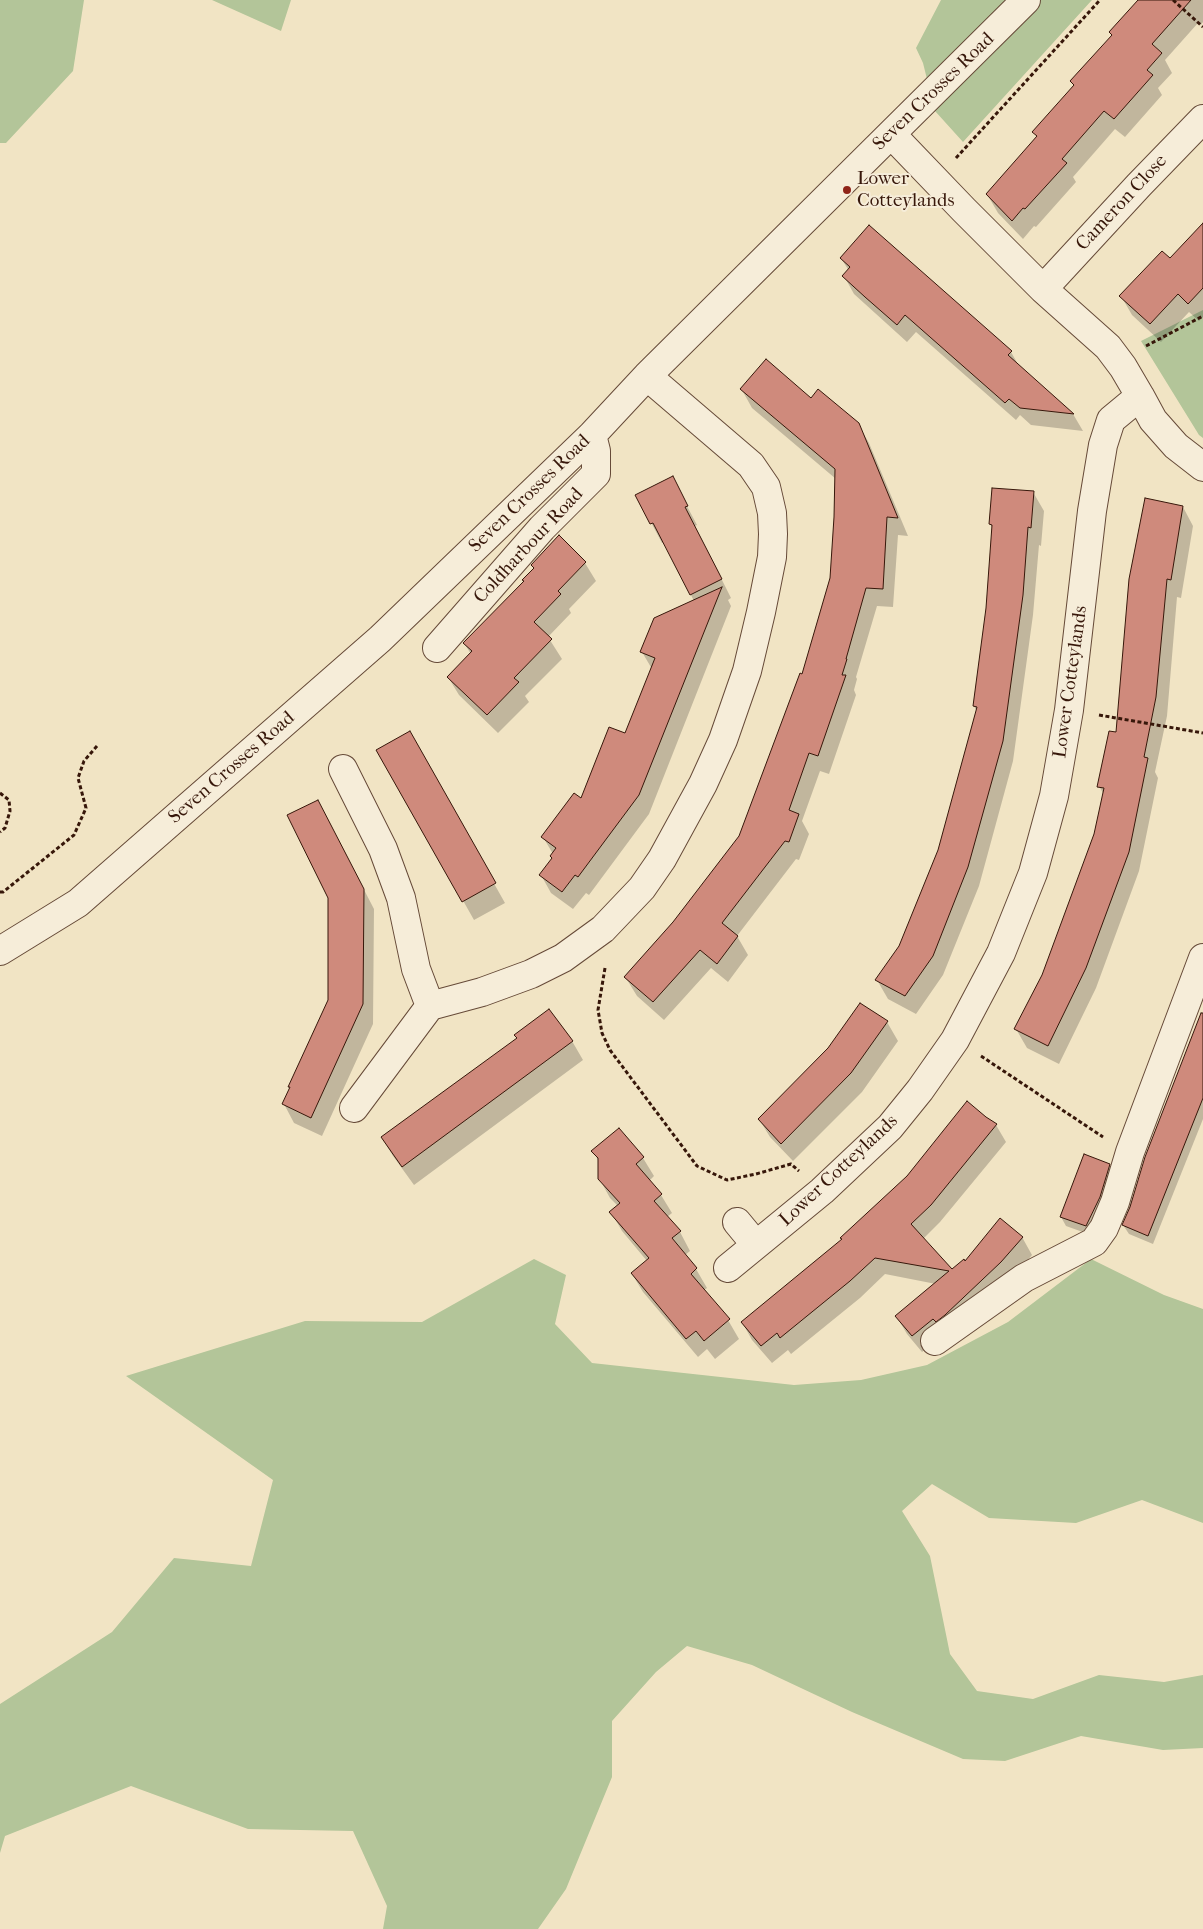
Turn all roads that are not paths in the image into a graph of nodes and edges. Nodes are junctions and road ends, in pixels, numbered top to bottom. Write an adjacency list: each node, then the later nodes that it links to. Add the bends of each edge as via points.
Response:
1 (1026, 0): 3 (street, Seven Crosses Road)
2 (1203, 119): 4 (street, Cameron Close)
3 (891, 134): 4 (street); 5 (street, Seven Crosses Road)
4 (1043, 289): 6 (street, via 1108,347)
5 (646, 376): 7 (street, Seven Crosses Road); 13 (street, via 751,464 766,488 772,513 772,549 748,671 704,784 642,888 603,929 563,958 482,992)
6 (1140, 396): 8 (street, via 1153,420 1176,446); 16 (street, Lower Cotteylands, via 1111,420 1103,446 1092,511 1069,710 1054,796 1033,874 1001,953 955,1040 890,1127 822,1191)
7 (592, 435): 9 (street, Coldharbour Road, via 596,474 542,528); 11 (street, Seven Crosses Road, via 380,639 78,903)
8 (1203, 467)
9 (436, 648)
10 (343, 769): 13 (street, via 382,849 401,898 416,969)
11 (0, 951)
12 (1203, 958): 18 (street, via 1130,1152 1110,1216 1094,1242 1024,1278)
13 (430, 1006): 14 (street)
14 (354, 1108)
15 (737, 1222): 16 (street)
16 (756, 1245): 17 (street, Lower Cotteylands)
17 (728, 1268)
18 (936, 1341)

